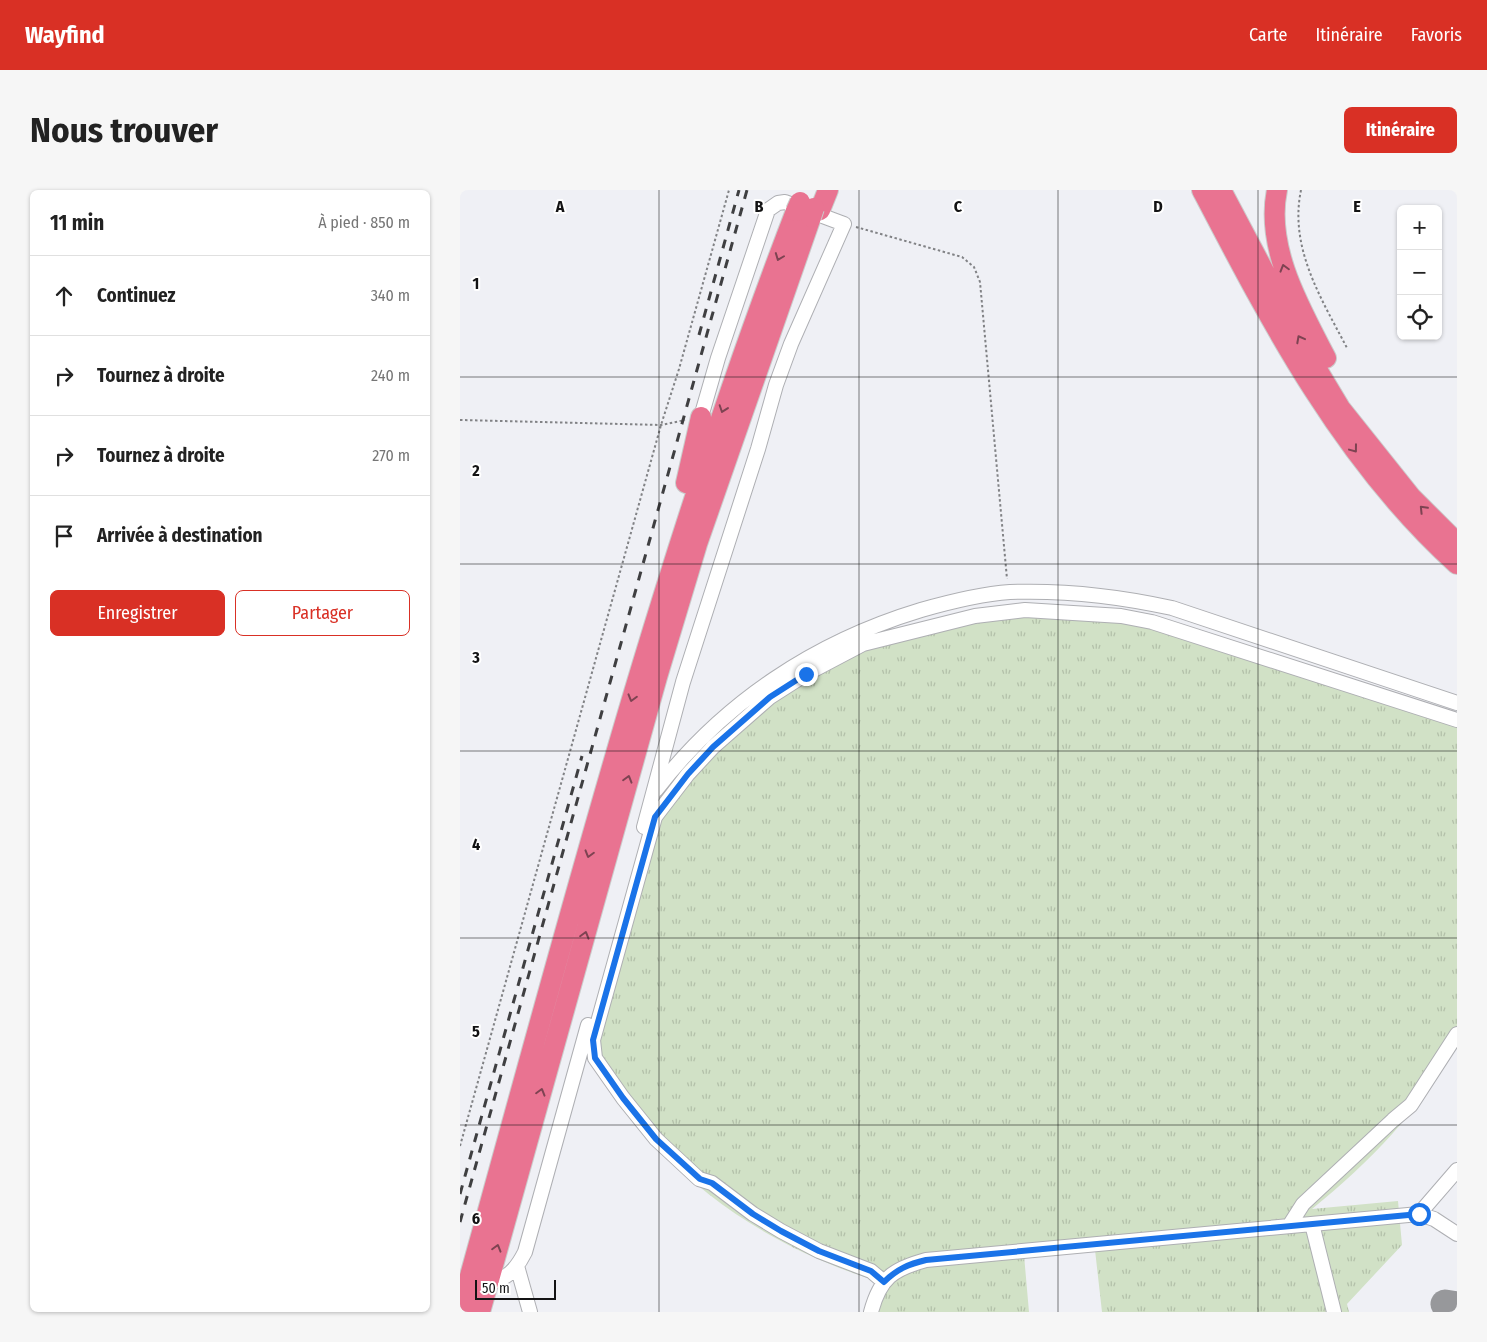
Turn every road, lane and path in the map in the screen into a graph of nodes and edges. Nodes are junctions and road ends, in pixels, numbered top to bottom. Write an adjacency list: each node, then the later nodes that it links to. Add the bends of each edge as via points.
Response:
1 (729, 190): 14 (path)
2 (828, 190): 8 (highway)
3 (1194, 190): 10 (highway)
4 (1202, 190): 10 (highway)
5 (1221, 190): 15 (highway, one-way to 5, via 1340,408 1310,358)
6 (1277, 190): 15 (highway, one-way to 6, via 1315,337 1287,276 1277,243)
7 (1301, 190): 11 (path, via 1298,234 1304,259)
8 (810, 206): 19 (highway, one-way to 19, via 724,405); 32 (highway, one-way to 8, via 657,677 697,544 786,289)
9 (844, 224): 12 (street, via 785,202 768,210); 18 (path, via 962,257 974,267 980,282); 22 (street, via 776,385 748,483 683,682)
10 (1235, 254): 17 (highway, one-way to 17, via 1331,418 1402,511)
11 (1347, 348)
12 (701, 417): 14 (path); 19 (highway)
13 (460, 420): 14 (path)
14 (661, 425): 24 (path)
15 (1376, 452): 16 (highway, one-way to 15, via 1411,497)
16 (1457, 543)
17 (1457, 564)
18 (1008, 592): 20 (street, via 1085,593 1172,608); 22 (street, via 907,614 850,635 805,658 761,687 724,718 692,749)
19 (639, 673): 33 (highway, one-way to 33)
20 (1457, 703)
21 (1457, 720): 31 (street, via 1152,622 1121,616 1025,610 975,616 864,644 770,697 713,747 655,817 593,1040 595,1058 656,1139 700,1179 712,1183 781,1231 819,1251 871,1271)
22 (653, 795): 30 (street, via 527,1242)
23 (1457, 1034): 28 (street, via 1411,1105 1303,1204)
24 (460, 1146)
25 (1457, 1170): 26 (street)
26 (1419, 1214): 27 (street); 29 (street, via 1434,1219)
27 (1312, 1224): 28 (street); 37 (street)
28 (1289, 1226): 31 (street, via 926,1260 894,1272)
29 (1457, 1234)
30 (517, 1266): 32 (street, via 507,1277); 35 (street)
31 (884, 1282): 36 (street)
32 (488, 1283): 34 (highway)
33 (460, 1312)
34 (480, 1312)
35 (530, 1312)
36 (871, 1312)
37 (1334, 1312)

